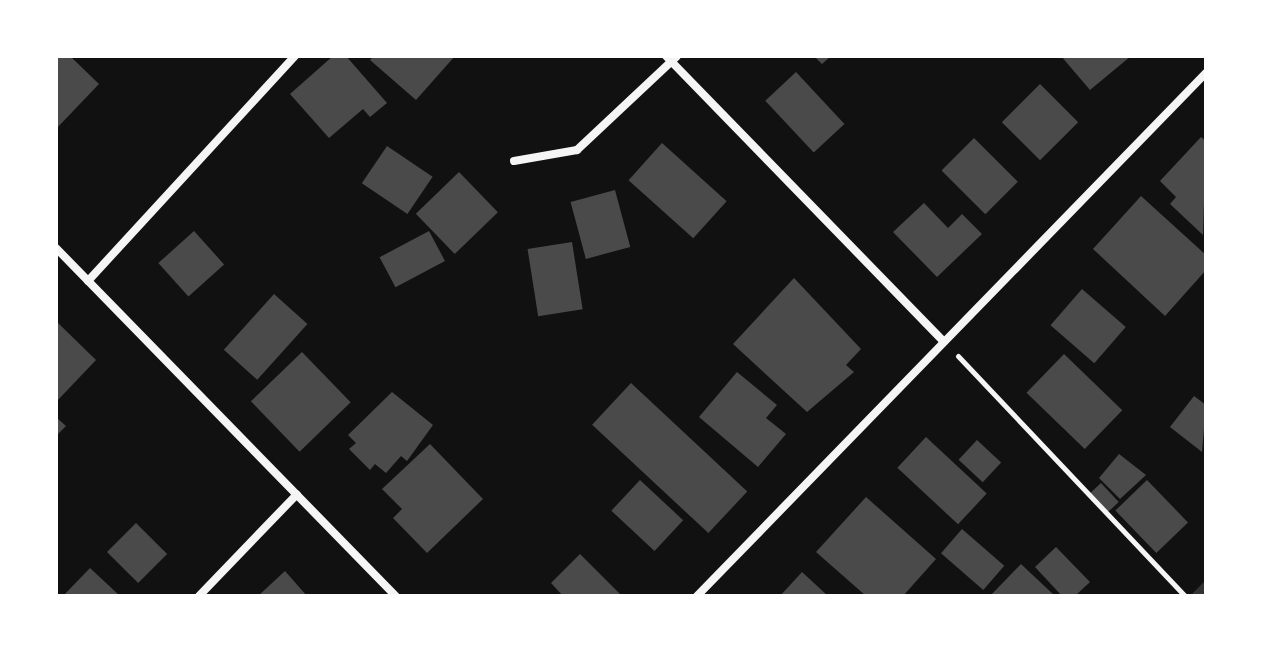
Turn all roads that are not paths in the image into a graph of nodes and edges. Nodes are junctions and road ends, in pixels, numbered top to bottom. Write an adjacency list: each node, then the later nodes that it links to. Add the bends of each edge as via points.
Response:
1 (295, 56): 6 (street)
2 (671, 58): 4 (street, via 577,150); 7 (street)
3 (1206, 73): 7 (street)
4 (514, 161)
5 (56, 248): 6 (street)
6 (88, 281): 8 (street)
7 (943, 341): 11 (street)
8 (297, 494): 9 (street); 10 (street)
9 (199, 596)
10 (396, 596)
11 (697, 596)

